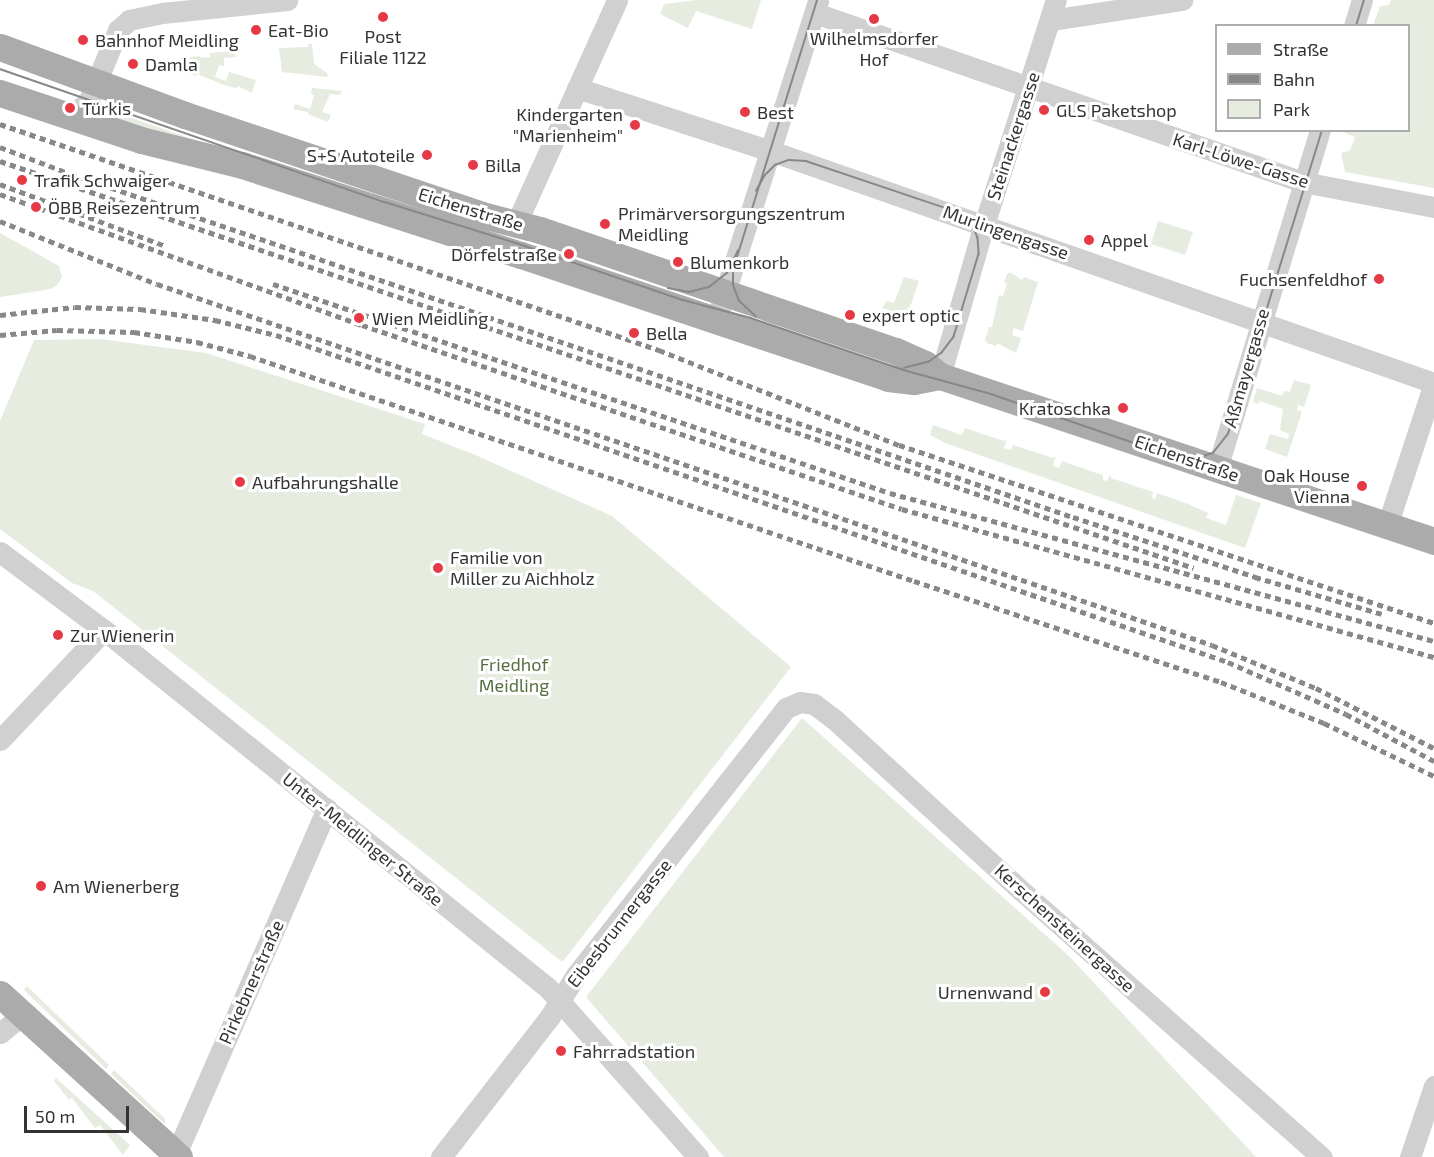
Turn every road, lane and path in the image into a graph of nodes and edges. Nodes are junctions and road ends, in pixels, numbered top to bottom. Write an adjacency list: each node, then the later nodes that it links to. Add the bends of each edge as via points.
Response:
1 (287, 0): 5 (street)
2 (617, 0): 11 (street)
3 (1182, 0): 7 (street)
4 (1362, 0): 8 (street)
5 (146, 7): 10 (street, via 118,30)
6 (817, 7): 12 (street, Karl-Löwe-Gasse); 16 (street)
7 (1054, 10): 12 (street, Steinackergasse)
8 (1355, 24)
9 (0, 47): 10 (main road, Eichenstraße)
10 (97, 83): 14 (street, via 86,106); 19 (main road, Eichenstraße)
11 (577, 88): 16 (street, Murlingengasse); 19 (street)
12 (1029, 89): 17 (street, Karl-Löwe-Gasse); 20 (street, Steinackergasse)
13 (0, 93): 14 (main road, Eichenstraße)
14 (72, 117): 22 (main road, Eichenstraße, via 141,140 242,165)
15 (1319, 132): 17 (street, Aßmayergasse)
16 (771, 151): 20 (street, Murlingengasse); 21 (street)
17 (1303, 182): 18 (street, Karl-Löwe-Gasse); 23 (street, Aßmayergasse)
18 (1434, 207)
19 (516, 224): 21 (main road, Eichenstraße)
20 (984, 225): 23 (street, Murlingengasse); 24 (street, Steinackergasse)
21 (726, 293): 22 (street); 24 (main road, Eichenstraße, via 896,351 925,364)
22 (716, 321): 24 (main road, Eichenstraße, via 888,378 914,381)
23 (1260, 321): 25 (street, Murlingengasse); 26 (street, Aßmayergasse)
24 (940, 376): 26 (main road, Eichenstraße)
25 (1434, 383): 27 (street)
26 (1217, 469): 27 (main road, Eichenstraße)
27 (1387, 526): 28 (main road, Eichenstraße)
28 (1434, 542)
29 (0, 552): 30 (street, Unter-Meidlinger Straße)
30 (104, 630): 32 (street); 33 (street, Unter-Meidlinger Straße)
31 (806, 702): 35 (street, Eibesbrunnergasse, via 795,702 786,708 576,975); 42 (street, Kerschensteinergasse, via 834,719)
32 (0, 740)
33 (327, 809): 35 (street, Unter-Meidlinger Straße); 39 (street, Pirkebnerstraße)
34 (0, 994): 36 (main road)
35 (560, 1001): 40 (street, Eibesbrunnergasse); 41 (street, Unter-Meidlinger Straße)
36 (22, 1015): 37 (street); 39 (main road)
37 (0, 1033)
38 (1434, 1086): 43 (street)
39 (177, 1156)
40 (441, 1157)
41 (698, 1157)
42 (1322, 1157)
43 (1410, 1157)

